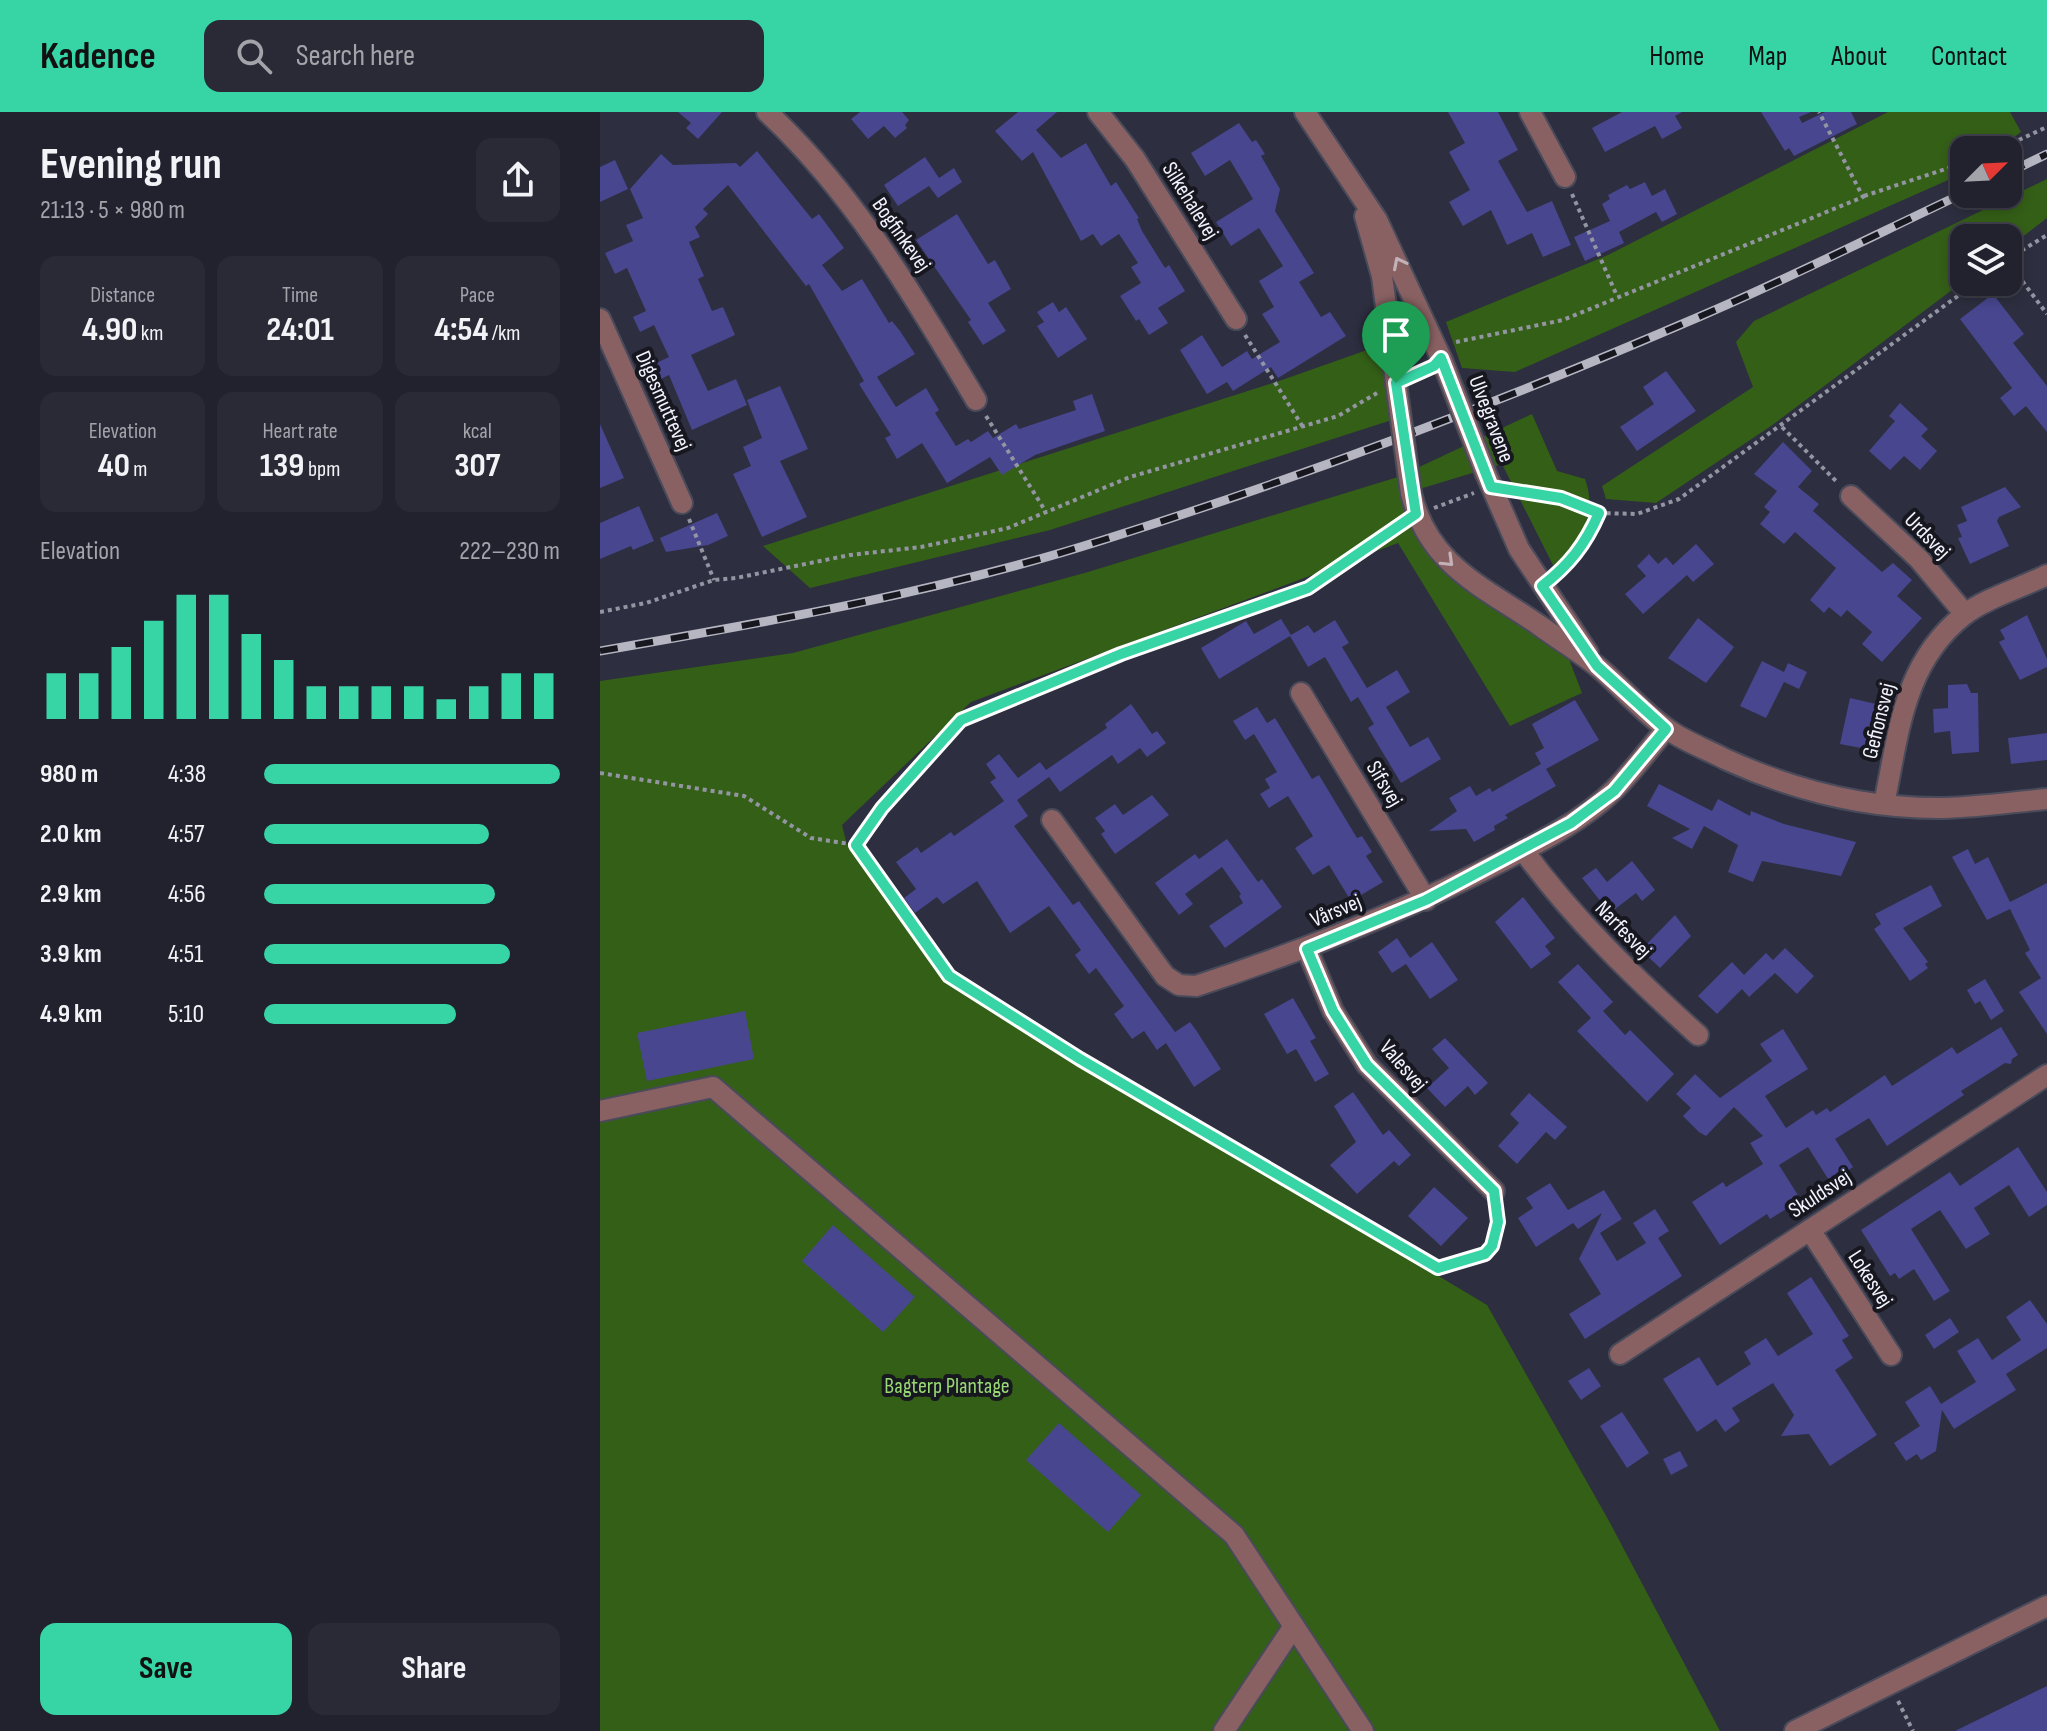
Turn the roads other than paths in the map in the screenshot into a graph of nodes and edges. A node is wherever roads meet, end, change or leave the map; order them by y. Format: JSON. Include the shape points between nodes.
{"nodes":[{"id":1,"x":767,"y":112,"type":"edge"},
{"id":2,"x":1098,"y":112,"type":"edge"},
{"id":3,"x":1305,"y":112,"type":"edge"},
{"id":4,"x":1530,"y":112,"type":"edge"},
{"id":5,"x":1565,"y":177,"type":"road end"},
{"id":6,"x":1352,"y":182,"type":"junction"},
{"id":7,"x":600,"y":319,"type":"edge"},
{"id":8,"x":1236,"y":319,"type":"road end"},
{"id":9,"x":976,"y":400,"type":"road end"},
{"id":10,"x":1851,"y":496,"type":"road end"},
{"id":11,"x":682,"y":503,"type":"road end"},
{"id":12,"x":2047,"y":575,"type":"edge"},
{"id":13,"x":1965,"y":614,"type":"junction"},
{"id":14,"x":1597,"y":666,"type":"junction"},
{"id":15,"x":1301,"y":693,"type":"dead end"},
{"id":16,"x":1666,"y":729,"type":"junction"},
{"id":17,"x":2047,"y":799,"type":"edge"},
{"id":18,"x":1884,"y":804,"type":"junction"},
{"id":19,"x":1052,"y":820,"type":"dead end"},
{"id":20,"x":1523,"y":850,"type":"junction"},
{"id":21,"x":1426,"y":900,"type":"junction"},
{"id":22,"x":1307,"y":949,"type":"junction"},
{"id":23,"x":1698,"y":1035,"type":"dead end"},
{"id":24,"x":2047,"y":1075,"type":"edge"},
{"id":25,"x":600,"y":1111,"type":"edge"},
{"id":26,"x":1494,"y":1191,"type":"road end"},
{"id":27,"x":1810,"y":1230,"type":"junction"},
{"id":28,"x":1620,"y":1354,"type":"dead end"},
{"id":29,"x":1891,"y":1355,"type":"dead end"},
{"id":30,"x":2047,"y":1606,"type":"edge"},
{"id":31,"x":1294,"y":1626,"type":"junction"},
{"id":32,"x":1224,"y":1731,"type":"edge"},
{"id":33,"x":1363,"y":1731,"type":"edge"},
{"id":34,"x":1795,"y":1731,"type":"edge"}],
"edges":[{"from":1,"to":9,"type":"street","name":"Bogfinkevej","via":[[843,194]]},
{"from":2,"to":8,"type":"street","name":"Silkehalevej","via":[[1135,159]]},
{"from":3,"to":6,"type":"street","name":"Ulvegravene"},
{"from":4,"to":5,"type":"street"},
{"from":14,"to":6,"type":"street","name":"Ulvegravene","one_way":true,"bridge":true,"via":[[1519,549],[1441,359],[1377,220]]},
{"from":6,"to":14,"type":"street","name":"Ulvegravene","one_way":true,"bridge":true,"via":[[1382,276],[1416,514],[1437,550],[1467,579]]},
{"from":7,"to":11,"type":"street","name":"Digesmuttevej"},
{"from":10,"to":13,"type":"street","name":"Urdsvej","via":[[1919,559]]},
{"from":12,"to":13,"type":"street","name":"Gefionsvej"},
{"from":13,"to":18,"type":"street","name":"Gefionsvej","via":[[1916,671]]},
{"from":14,"to":16,"type":"street","name":"Ulvegravene"},
{"from":15,"to":21,"type":"street","name":"Sifsvej"},
{"from":16,"to":18,"type":"street","name":"Ulvegravene","via":[[1798,787]]},
{"from":16,"to":20,"type":"street","name":"Vårsvej","via":[[1614,791]]},
{"from":17,"to":18,"type":"street","name":"Ulvegravene","via":[[1943,808]]},
{"from":19,"to":22,"type":"street","name":"Vårsvej","via":[[1165,976],[1179,985],[1196,986]]},
{"from":20,"to":21,"type":"street","name":"Vårsvej"},
{"from":20,"to":23,"type":"street","name":"Narfesvej","via":[[1561,901]]},
{"from":21,"to":22,"type":"street","name":"Vårsvej"},
{"from":22,"to":26,"type":"street","name":"Valesvej","via":[[1333,1011],[1367,1065]]},
{"from":24,"to":27,"type":"street","name":"Skuldsvej"},
{"from":25,"to":31,"type":"street","via":[[713,1087],[1234,1535]]},
{"from":27,"to":28,"type":"street","name":"Skuldsvej"},
{"from":27,"to":29,"type":"street","name":"Lokesvej"},
{"from":30,"to":34,"type":"street"},
{"from":31,"to":32,"type":"street"},
{"from":31,"to":33,"type":"street"}]}
